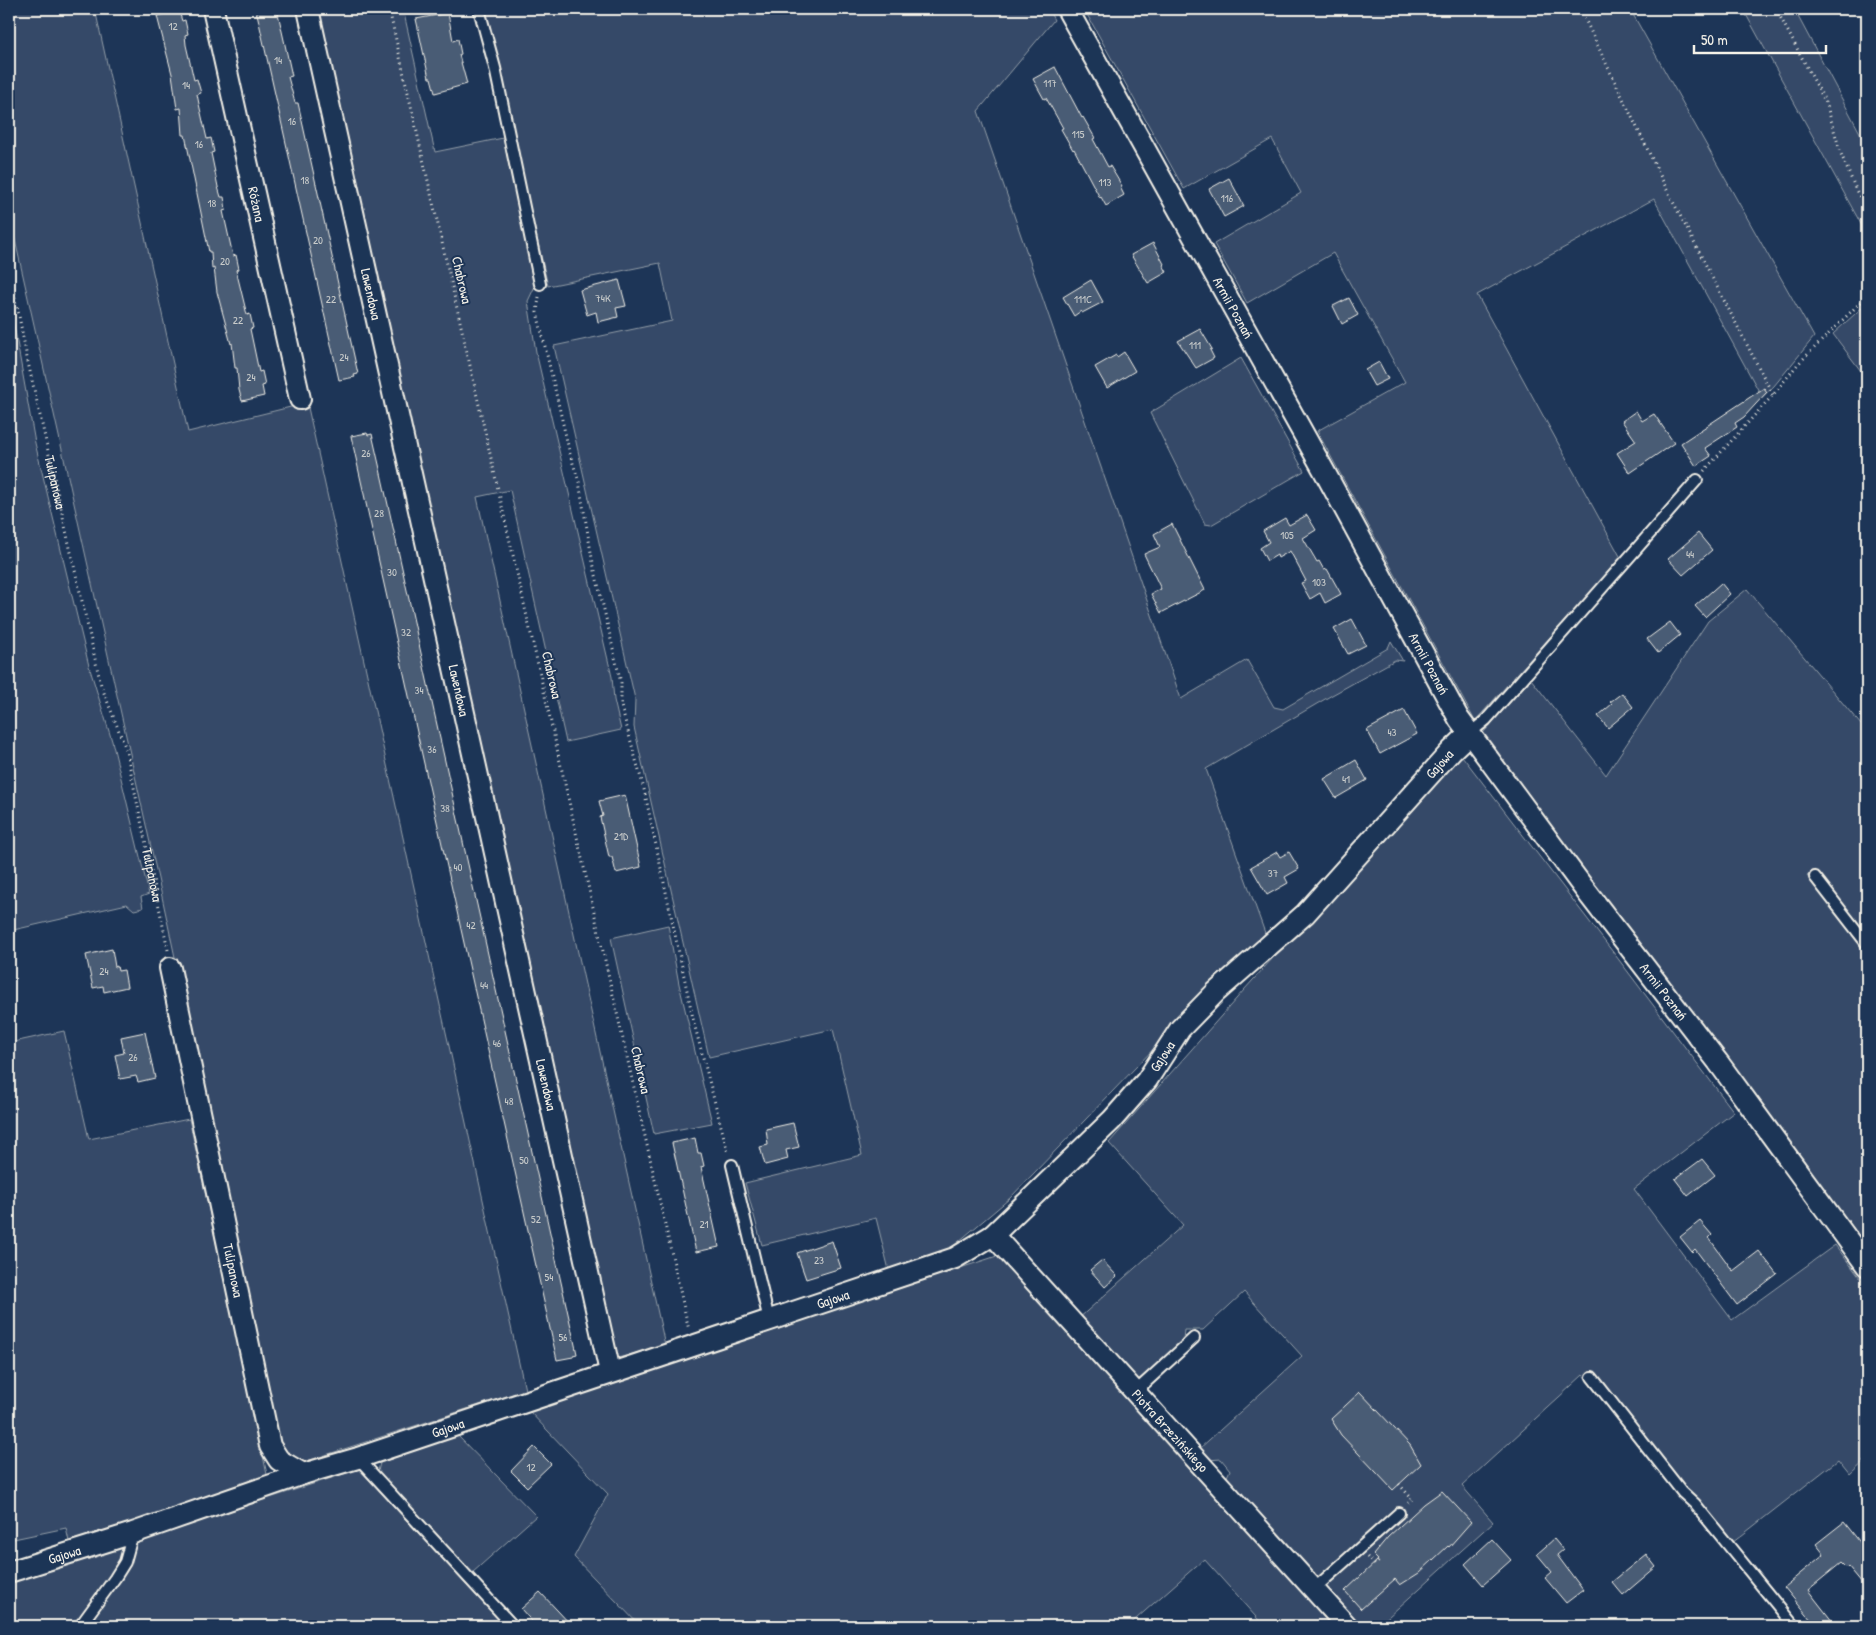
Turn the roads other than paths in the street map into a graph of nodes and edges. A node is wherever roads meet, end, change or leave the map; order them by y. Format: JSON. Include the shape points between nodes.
{"nodes":[{"id":1,"x":213,"y":9,"type":"edge"},
{"id":2,"x":308,"y":9,"type":"edge"},
{"id":3,"x":479,"y":9,"type":"edge"},
{"id":4,"x":1067,"y":9,"type":"edge"},
{"id":5,"x":540,"y":284,"type":"road end"},
{"id":6,"x":300,"y":399,"type":"dead end"},
{"id":7,"x":1697,"y":480,"type":"road end"},
{"id":8,"x":1469,"y":734,"type":"junction"},
{"id":9,"x":1815,"y":877,"type":"dead end"},
{"id":10,"x":1867,"y":944,"type":"edge"},
{"id":11,"x":170,"y":968,"type":"road end"},
{"id":12,"x":732,"y":1165,"type":"road end"},
{"id":13,"x":993,"y":1234,"type":"junction"},
{"id":14,"x":1867,"y":1266,"type":"edge"},
{"id":15,"x":769,"y":1320,"type":"junction"},
{"id":16,"x":1194,"y":1338,"type":"dead end"},
{"id":17,"x":610,"y":1372,"type":"junction"},
{"id":18,"x":1592,"y":1377,"type":"dead end"},
{"id":19,"x":1135,"y":1392,"type":"junction"},
{"id":20,"x":358,"y":1458,"type":"junction"},
{"id":21,"x":303,"y":1474,"type":"junction"},
{"id":22,"x":1399,"y":1513,"type":"road end"},
{"id":23,"x":133,"y":1533,"type":"junction"},
{"id":24,"x":9,"y":1572,"type":"edge"},
{"id":25,"x":1314,"y":1589,"type":"junction"},
{"id":26,"x":80,"y":1626,"type":"edge"},
{"id":27,"x":513,"y":1626,"type":"edge"},
{"id":28,"x":1347,"y":1626,"type":"edge"},
{"id":29,"x":1794,"y":1626,"type":"edge"}],
"edges":[{"from":1,"to":6,"type":"street","name":"Różana"},
{"from":2,"to":17,"type":"street","name":"Lawendowa"},
{"from":3,"to":5,"type":"lane","via":[[495,68]]},
{"from":4,"to":8,"type":"street","name":"Armii Poznań"},
{"from":7,"to":8,"type":"lane","via":[[1486,720]]},
{"from":8,"to":13,"type":"street","name":"Gajowa","via":[[1304,914],[1216,992],[1180,1029],[1147,1080],[1112,1120]]},
{"from":8,"to":14,"type":"street","name":"Armii Poznań","via":[[1718,1062]]},
{"from":9,"to":10,"type":"lane"},
{"from":11,"to":21,"type":"street","name":"Tulipanowa","via":[[270,1446],[280,1460]]},
{"from":12,"to":15,"type":"lane"},
{"from":13,"to":15,"type":"street","name":"Gajowa","via":[[955,1258]]},
{"from":13,"to":19,"type":"street","name":"Piotra Brzezińskiego"},
{"from":15,"to":17,"type":"street","name":"Gajowa"},
{"from":16,"to":19,"type":"lane"},
{"from":17,"to":20,"type":"street","name":"Gajowa"},
{"from":18,"to":29,"type":"lane","via":[[1682,1492]]},
{"from":19,"to":25,"type":"street","name":"Piotra Brzezińskiego"},
{"from":20,"to":21,"type":"street","name":"Gajowa"},
{"from":20,"to":27,"type":"lane"},
{"from":21,"to":23,"type":"street","name":"Gajowa"},
{"from":22,"to":25,"type":"lane"},
{"from":23,"to":24,"type":"street","name":"Gajowa"},
{"from":23,"to":26,"type":"lane","via":[[125,1562]]},
{"from":25,"to":28,"type":"street","name":"Piotra Brzezińskiego"}]}
